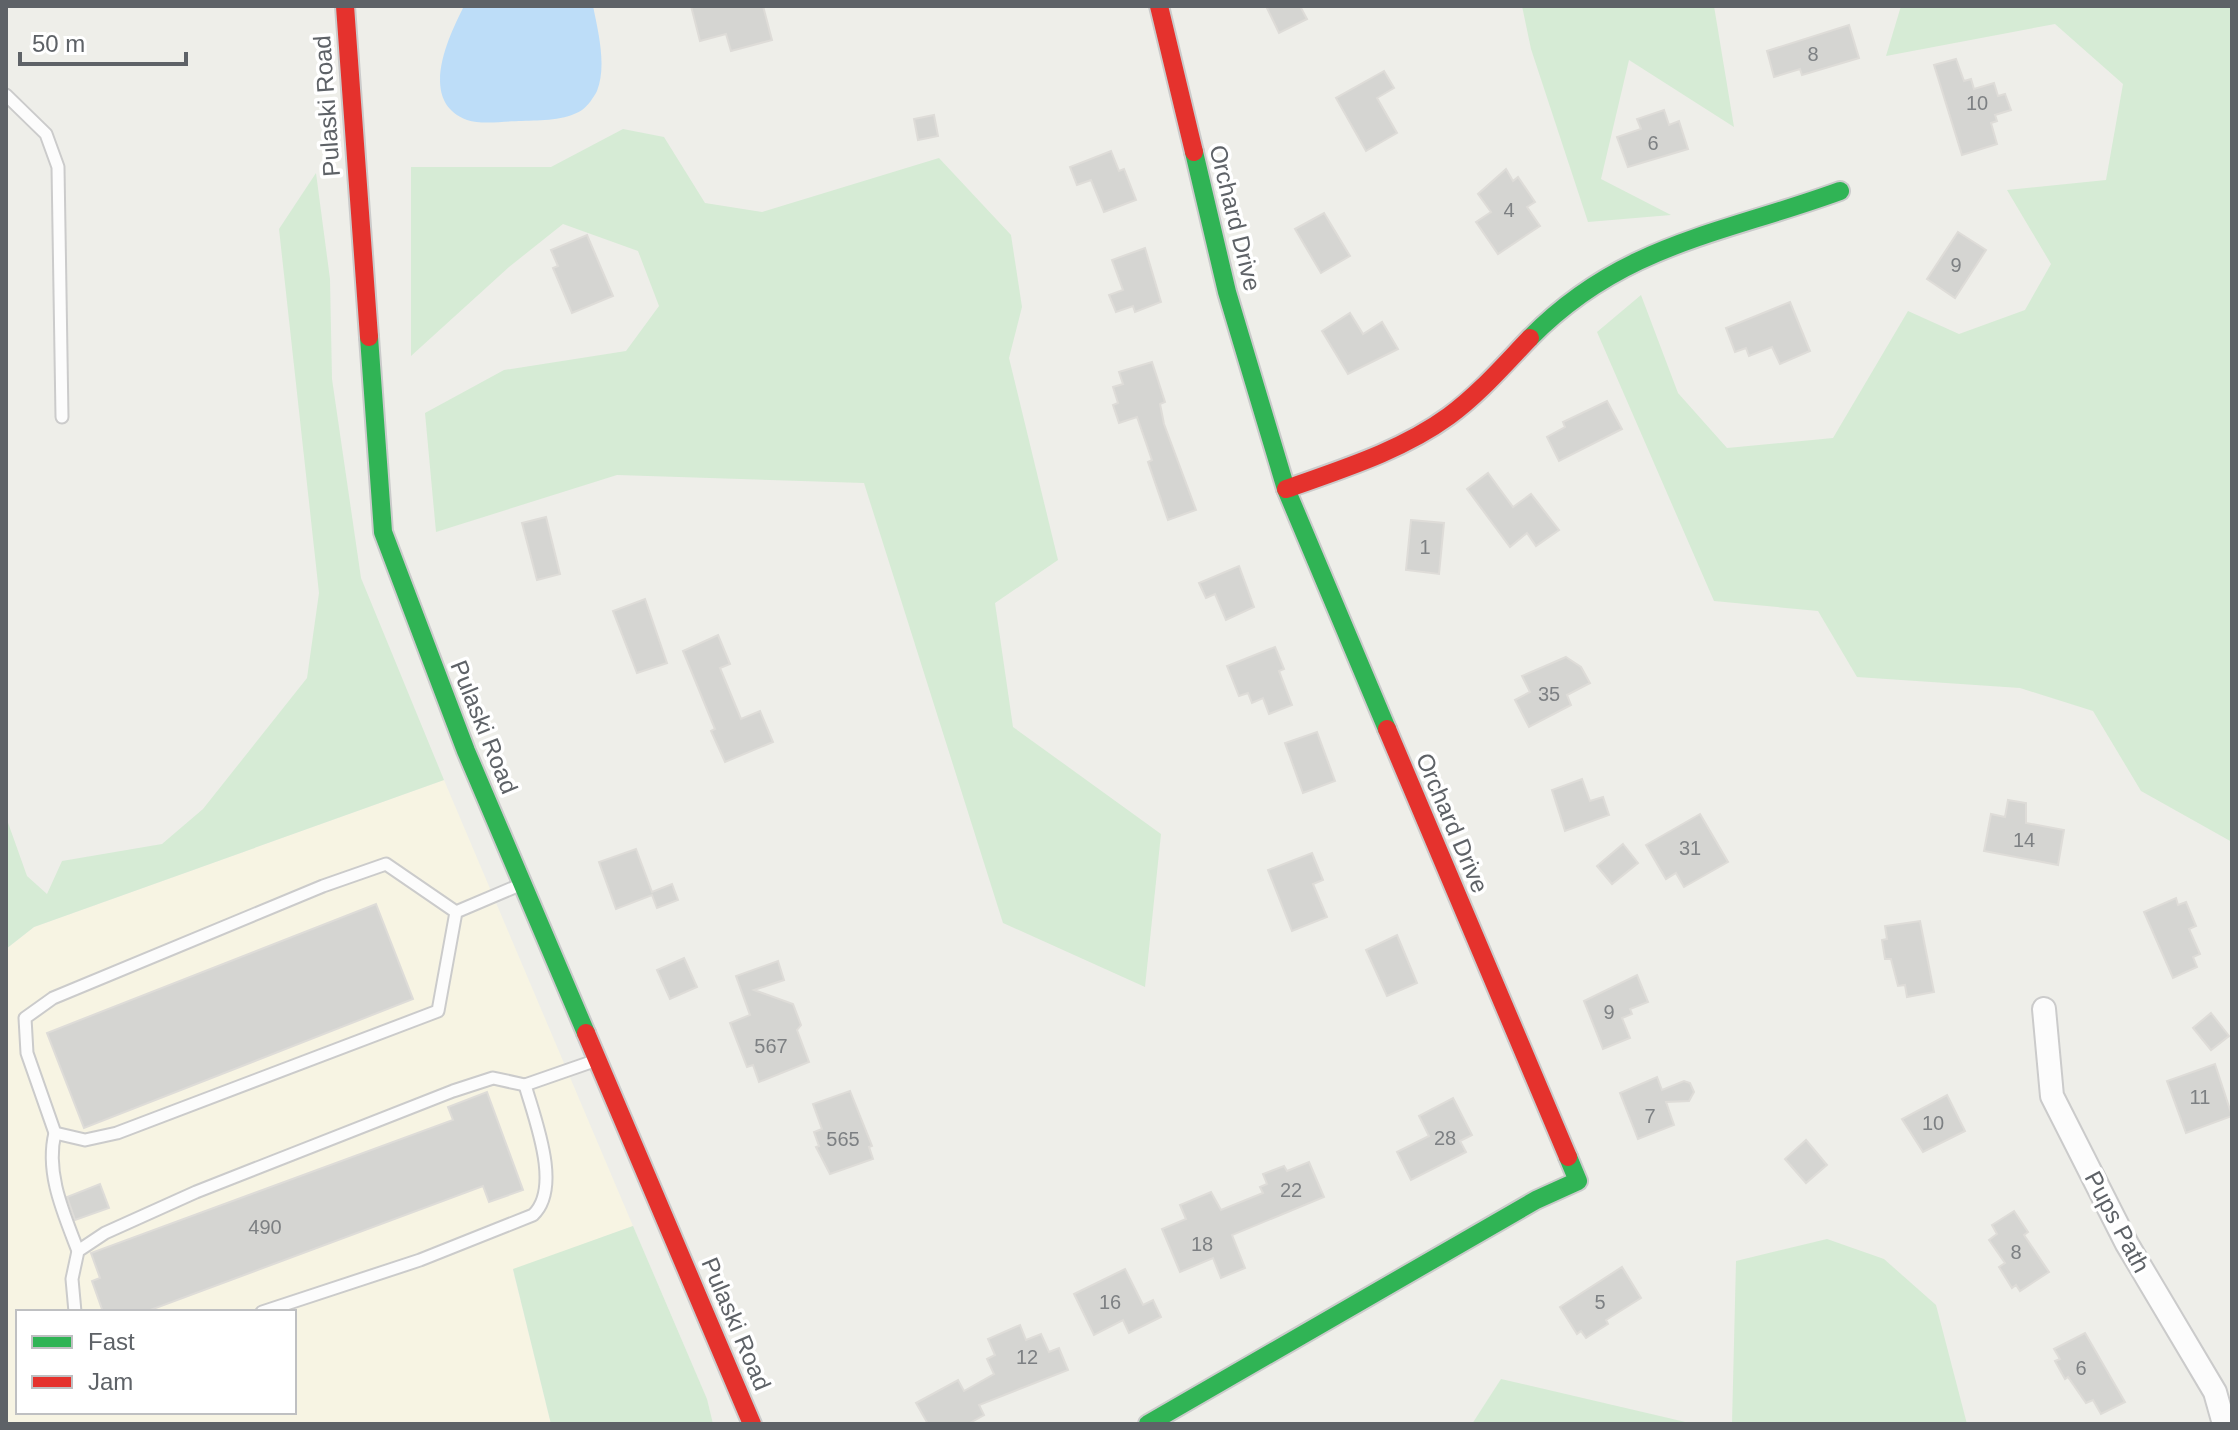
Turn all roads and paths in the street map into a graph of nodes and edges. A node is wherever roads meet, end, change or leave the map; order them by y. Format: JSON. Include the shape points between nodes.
{"nodes":[{"id":1,"x":345,"y":6,"type":"edge"},
{"id":2,"x":1159,"y":6,"type":"edge"},
{"id":3,"x":6,"y":95,"type":"edge"},
{"id":4,"x":1840,"y":191,"type":"dead end"},
{"id":5,"x":62,"y":417,"type":"dead end"},
{"id":6,"x":1286,"y":489,"type":"junction"},
{"id":7,"x":523,"y":884,"type":"junction"},
{"id":8,"x":456,"y":912,"type":"junction"},
{"id":9,"x":2044,"y":1009,"type":"dead end"},
{"id":10,"x":599,"y":1059,"type":"junction"},
{"id":11,"x":525,"y":1085,"type":"junction"},
{"id":12,"x":55,"y":1133,"type":"junction"},
{"id":13,"x":78,"y":1251,"type":"junction"},
{"id":14,"x":75,"y":1310,"type":"edge"},
{"id":15,"x":268,"y":1310,"type":"edge"},
{"id":16,"x":752,"y":1424,"type":"edge"},
{"id":17,"x":1148,"y":1424,"type":"edge"},
{"id":18,"x":2224,"y":1424,"type":"edge"}],
"edges":[{"from":1,"to":7,"type":"street","name":"Pulaski Road","via":[[383,532]]},
{"from":2,"to":6,"type":"street","name":"Orchard Drive","via":[[1227,292]]},
{"from":3,"to":5,"type":"lane","via":[[46,134],[58,167]]},
{"from":4,"to":6,"type":"street","via":[[1667,246],[1601,278],[1550,316],[1451,414],[1407,442]]},
{"from":6,"to":17,"type":"street","name":"Orchard Drive","via":[[1578,1181],[1536,1200]]},
{"from":7,"to":8,"type":"lane"},
{"from":7,"to":10,"type":"street","name":"Pulaski Road"},
{"from":8,"to":12,"type":"lane","via":[[438,1011],[117,1133],[85,1140]]},
{"from":8,"to":12,"type":"lane","via":[[386,864],[53,998],[25,1018],[27,1053]]},
{"from":9,"to":18,"type":"street","name":"Pups Path","via":[[2052,1096],[2127,1244],[2215,1392]]},
{"from":10,"to":11,"type":"lane"},
{"from":10,"to":16,"type":"street","name":"Pulaski Road"},
{"from":11,"to":13,"type":"lane","via":[[493,1078],[453,1091],[196,1192],[105,1233]]},
{"from":11,"to":15,"type":"lane","via":[[548,1181],[542,1206],[533,1215],[420,1260]]},
{"from":12,"to":13,"type":"lane","via":[[51,1149],[57,1196]]},
{"from":13,"to":14,"type":"lane","via":[[72,1279]]}]}
